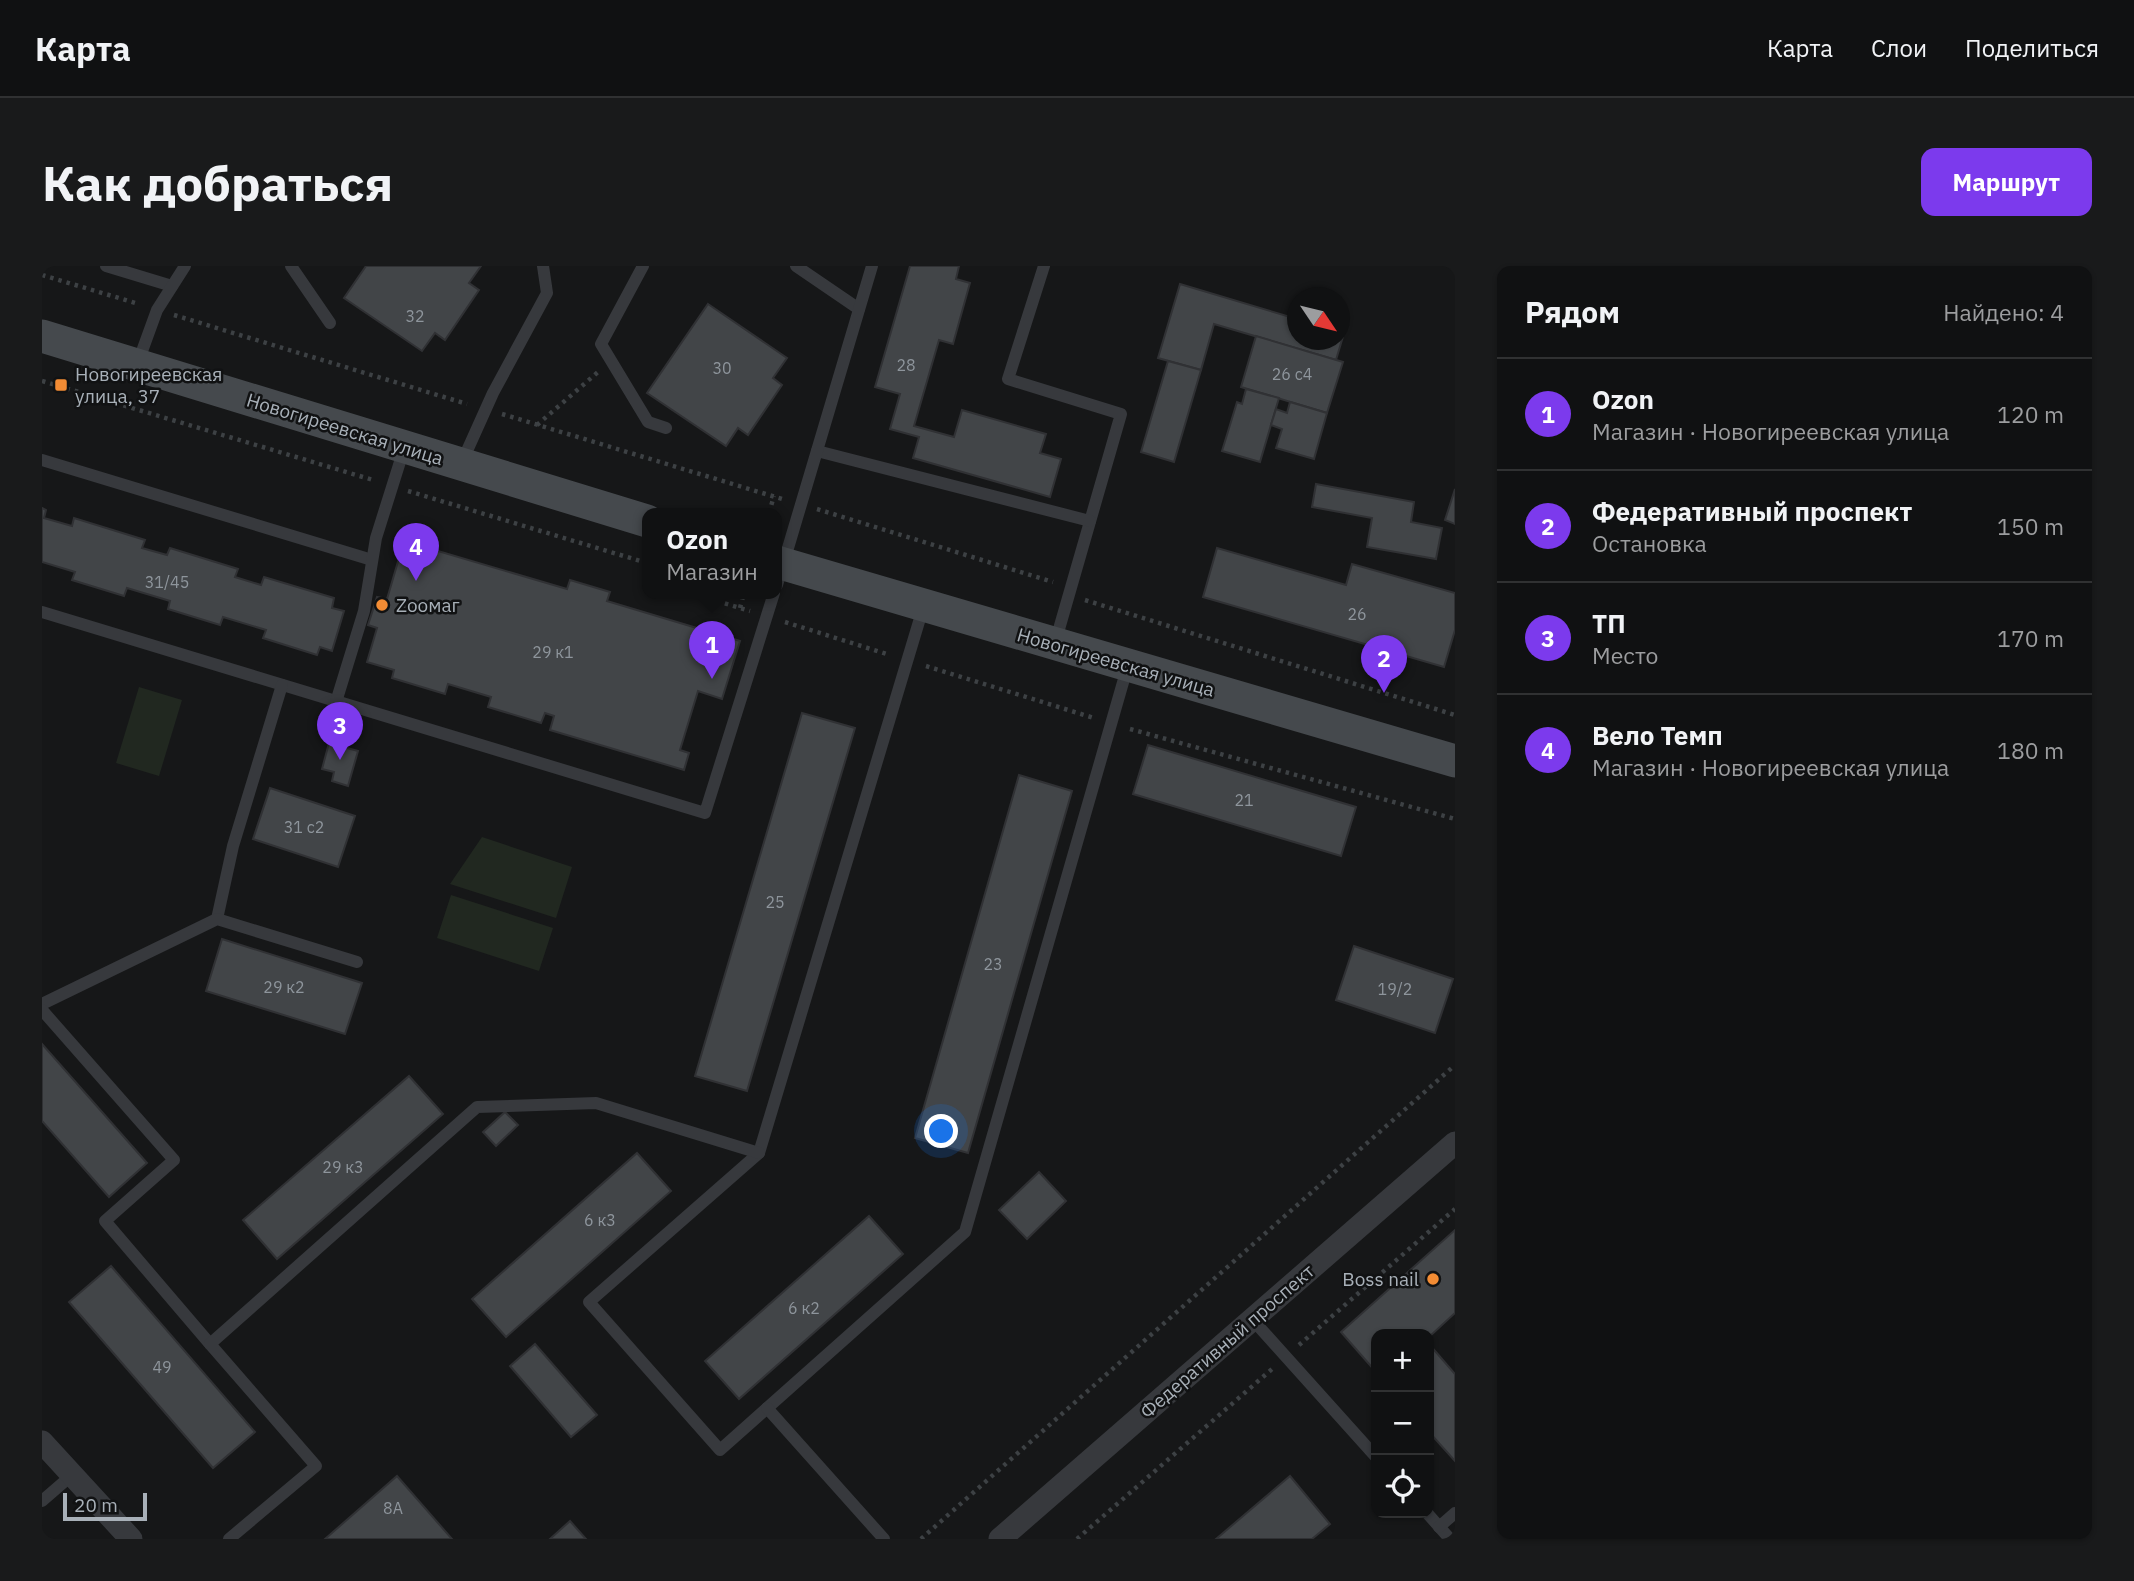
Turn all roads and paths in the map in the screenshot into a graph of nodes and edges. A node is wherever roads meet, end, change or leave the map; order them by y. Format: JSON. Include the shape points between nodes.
{"nodes":[{"id":1,"x":106,"y":266,"type":"edge"},
{"id":2,"x":185,"y":266,"type":"edge"},
{"id":3,"x":291,"y":266,"type":"edge"},
{"id":4,"x":542,"y":266,"type":"edge"},
{"id":5,"x":643,"y":266,"type":"edge"},
{"id":6,"x":796,"y":266,"type":"edge"},
{"id":7,"x":872,"y":266,"type":"edge"},
{"id":8,"x":1044,"y":266,"type":"edge"},
{"id":9,"x":42,"y":275,"type":"edge"},
{"id":10,"x":172,"y":286,"type":"junction"},
{"id":11,"x":859,"y":309,"type":"junction"},
{"id":12,"x":157,"y":310,"type":"junction"},
{"id":13,"x":330,"y":323,"type":"dead end"},
{"id":14,"x":42,"y":336,"type":"edge"},
{"id":15,"x":612,"y":360,"type":"junction"},
{"id":16,"x":137,"y":366,"type":"junction"},
{"id":17,"x":42,"y":381,"type":"edge"},
{"id":18,"x":486,"y":409,"type":"junction"},
{"id":19,"x":537,"y":425,"type":"junction"},
{"id":20,"x":666,"y":428,"type":"dead end"},
{"id":21,"x":404,"y":448,"type":"junction"},
{"id":22,"x":817,"y":451,"type":"junction"},
{"id":23,"x":42,"y":460,"type":"edge"},
{"id":24,"x":462,"y":464,"type":"junction"},
{"id":25,"x":392,"y":486,"type":"junction"},
{"id":26,"x":774,"y":496,"type":"junction"},
{"id":27,"x":801,"y":504,"type":"junction"},
{"id":28,"x":770,"y":508,"type":"edge"},
{"id":29,"x":642,"y":519,"type":"edge"},
{"id":30,"x":1090,"y":521,"type":"junction"},
{"id":31,"x":372,"y":560,"type":"junction"},
{"id":32,"x":642,"y":561,"type":"edge"},
{"id":33,"x":782,"y":563,"type":"edge"},
{"id":34,"x":782,"y":577,"type":"edge"},
{"id":35,"x":1070,"y":592,"type":"junction"},
{"id":36,"x":710,"y":599,"type":"edge"},
{"id":37,"x":742,"y":599,"type":"edge"},
{"id":38,"x":772,"y":599,"type":"edge"},
{"id":39,"x":924,"y":606,"type":"junction"},
{"id":40,"x":740,"y":608,"type":"junction"},
{"id":41,"x":42,"y":612,"type":"edge"},
{"id":42,"x":767,"y":617,"type":"junction"},
{"id":43,"x":1055,"y":643,"type":"junction"},
{"id":44,"x":908,"y":660,"type":"junction"},
{"id":45,"x":1128,"y":665,"type":"junction"},
{"id":46,"x":282,"y":685,"type":"junction"},
{"id":47,"x":336,"y":702,"type":"junction"},
{"id":48,"x":1455,"y":715,"type":"edge"},
{"id":49,"x":1111,"y":724,"type":"junction"},
{"id":50,"x":1455,"y":761,"type":"edge"},
{"id":51,"x":1455,"y":819,"type":"edge"},
{"id":52,"x":217,"y":919,"type":"junction"},
{"id":53,"x":357,"y":962,"type":"dead end"},
{"id":54,"x":42,"y":1004,"type":"edge"},
{"id":55,"x":42,"y":1010,"type":"edge"},
{"id":56,"x":1455,"y":1065,"type":"edge"},
{"id":57,"x":1455,"y":1143,"type":"edge"},
{"id":58,"x":759,"y":1153,"type":"junction"},
{"id":59,"x":1455,"y":1209,"type":"edge"},
{"id":60,"x":1252,"y":1319,"type":"junction"},
{"id":61,"x":210,"y":1344,"type":"junction"},
{"id":62,"x":1286,"y":1357,"type":"junction"},
{"id":63,"x":767,"y":1408,"type":"junction"},
{"id":64,"x":42,"y":1442,"type":"edge"},
{"id":65,"x":1374,"y":1455,"type":"edge"},
{"id":66,"x":72,"y":1475,"type":"junction"},
{"id":67,"x":42,"y":1501,"type":"edge"},
{"id":68,"x":1455,"y":1513,"type":"edge"},
{"id":69,"x":1431,"y":1518,"type":"edge"},
{"id":70,"x":1439,"y":1527,"type":"junction"},
{"id":71,"x":131,"y":1539,"type":"edge"},
{"id":72,"x":229,"y":1539,"type":"edge"},
{"id":73,"x":884,"y":1539,"type":"edge"},
{"id":74,"x":921,"y":1539,"type":"edge"},
{"id":75,"x":1000,"y":1539,"type":"edge"},
{"id":76,"x":1077,"y":1539,"type":"edge"},
{"id":77,"x":1450,"y":1539,"type":"edge"}],
"edges":[{"from":1,"to":10,"type":"lane"},
{"from":2,"to":10,"type":"lane"},
{"from":3,"to":13,"type":"lane"},
{"from":4,"to":18,"type":"lane","via":[[547,293]]},
{"from":5,"to":15,"type":"lane","via":[[601,344]]},
{"from":6,"to":11,"type":"lane"},
{"from":7,"to":11,"type":"lane"},
{"from":8,"to":30,"type":"lane","via":[[1008,379],[1121,414]]},
{"from":9,"to":12,"type":"path"},
{"from":10,"to":12,"type":"lane"},
{"from":11,"to":22,"type":"lane"},
{"from":12,"to":16,"type":"lane"},
{"from":12,"to":18,"type":"path"},
{"from":14,"to":16,"type":"main road","name":"Новогиреевская улица"},
{"from":15,"to":19,"type":"path"},
{"from":15,"to":20,"type":"lane","via":[[648,422]]},
{"from":16,"to":21,"type":"main road","name":"Новогиреевская улица"},
{"from":17,"to":25,"type":"path"},
{"from":18,"to":19,"type":"path"},
{"from":18,"to":24,"type":"lane"},
{"from":19,"to":26,"type":"path"},
{"from":21,"to":24,"type":"main road","name":"Новогиреевская улица"},
{"from":21,"to":25,"type":"lane"},
{"from":22,"to":27,"type":"lane"},
{"from":22,"to":30,"type":"lane"},
{"from":23,"to":31,"type":"lane"},
{"from":24,"to":29,"type":"main road","name":"Новогиреевская улица"},
{"from":25,"to":31,"type":"lane"},
{"from":25,"to":32,"type":"path"},
{"from":26,"to":27,"type":"path"},
{"from":26,"to":28,"type":"path"},
{"from":27,"to":33,"type":"lane"},
{"from":27,"to":35,"type":"path","via":[[1056,583]]},
{"from":30,"to":35,"type":"lane"},
{"from":31,"to":47,"type":"lane","via":[[364,611]]},
{"from":34,"to":39,"type":"main road","name":"Новогиреевская улица"},
{"from":35,"to":43,"type":"lane"},
{"from":35,"to":48,"type":"path","via":[[1093,605]]},
{"from":36,"to":40,"type":"path"},
{"from":37,"to":40,"type":"path"},
{"from":38,"to":42,"type":"lane"},
{"from":39,"to":43,"type":"main road","name":"Новогиреевская улица"},
{"from":39,"to":44,"type":"lane"},
{"from":40,"to":42,"type":"path"},
{"from":41,"to":46,"type":"lane"},
{"from":42,"to":44,"type":"path"},
{"from":42,"to":47,"type":"lane","via":[[705,813]]},
{"from":43,"to":45,"type":"main road","name":"Новогиреевская улица"},
{"from":44,"to":49,"type":"path"},
{"from":44,"to":58,"type":"lane"},
{"from":45,"to":49,"type":"lane"},
{"from":45,"to":50,"type":"main road","name":"Новогиреевская улица"},
{"from":46,"to":47,"type":"lane"},
{"from":46,"to":52,"type":"lane","via":[[233,846]]},
{"from":49,"to":51,"type":"path"},
{"from":49,"to":63,"type":"lane","via":[[965,1232]]},
{"from":52,"to":53,"type":"lane"},
{"from":52,"to":54,"type":"lane"},
{"from":55,"to":61,"type":"lane","via":[[174,1160],[105,1221]]},
{"from":56,"to":74,"type":"path"},
{"from":57,"to":60,"type":"street","name":"Федеративный проспект"},
{"from":58,"to":61,"type":"lane","via":[[596,1103],[477,1107]]},
{"from":58,"to":63,"type":"lane","via":[[589,1302],[720,1450]]},
{"from":59,"to":62,"type":"path"},
{"from":60,"to":62,"type":"lane"},
{"from":60,"to":75,"type":"street","name":"Федеративный проспект"},
{"from":61,"to":72,"type":"lane","via":[[316,1466]]},
{"from":62,"to":65,"type":"lane"},
{"from":62,"to":76,"type":"path"},
{"from":63,"to":73,"type":"lane"},
{"from":64,"to":66,"type":"street"},
{"from":66,"to":67,"type":"lane"},
{"from":66,"to":71,"type":"street"},
{"from":68,"to":70,"type":"lane"},
{"from":69,"to":70,"type":"lane"},
{"from":70,"to":77,"type":"lane"}]}
